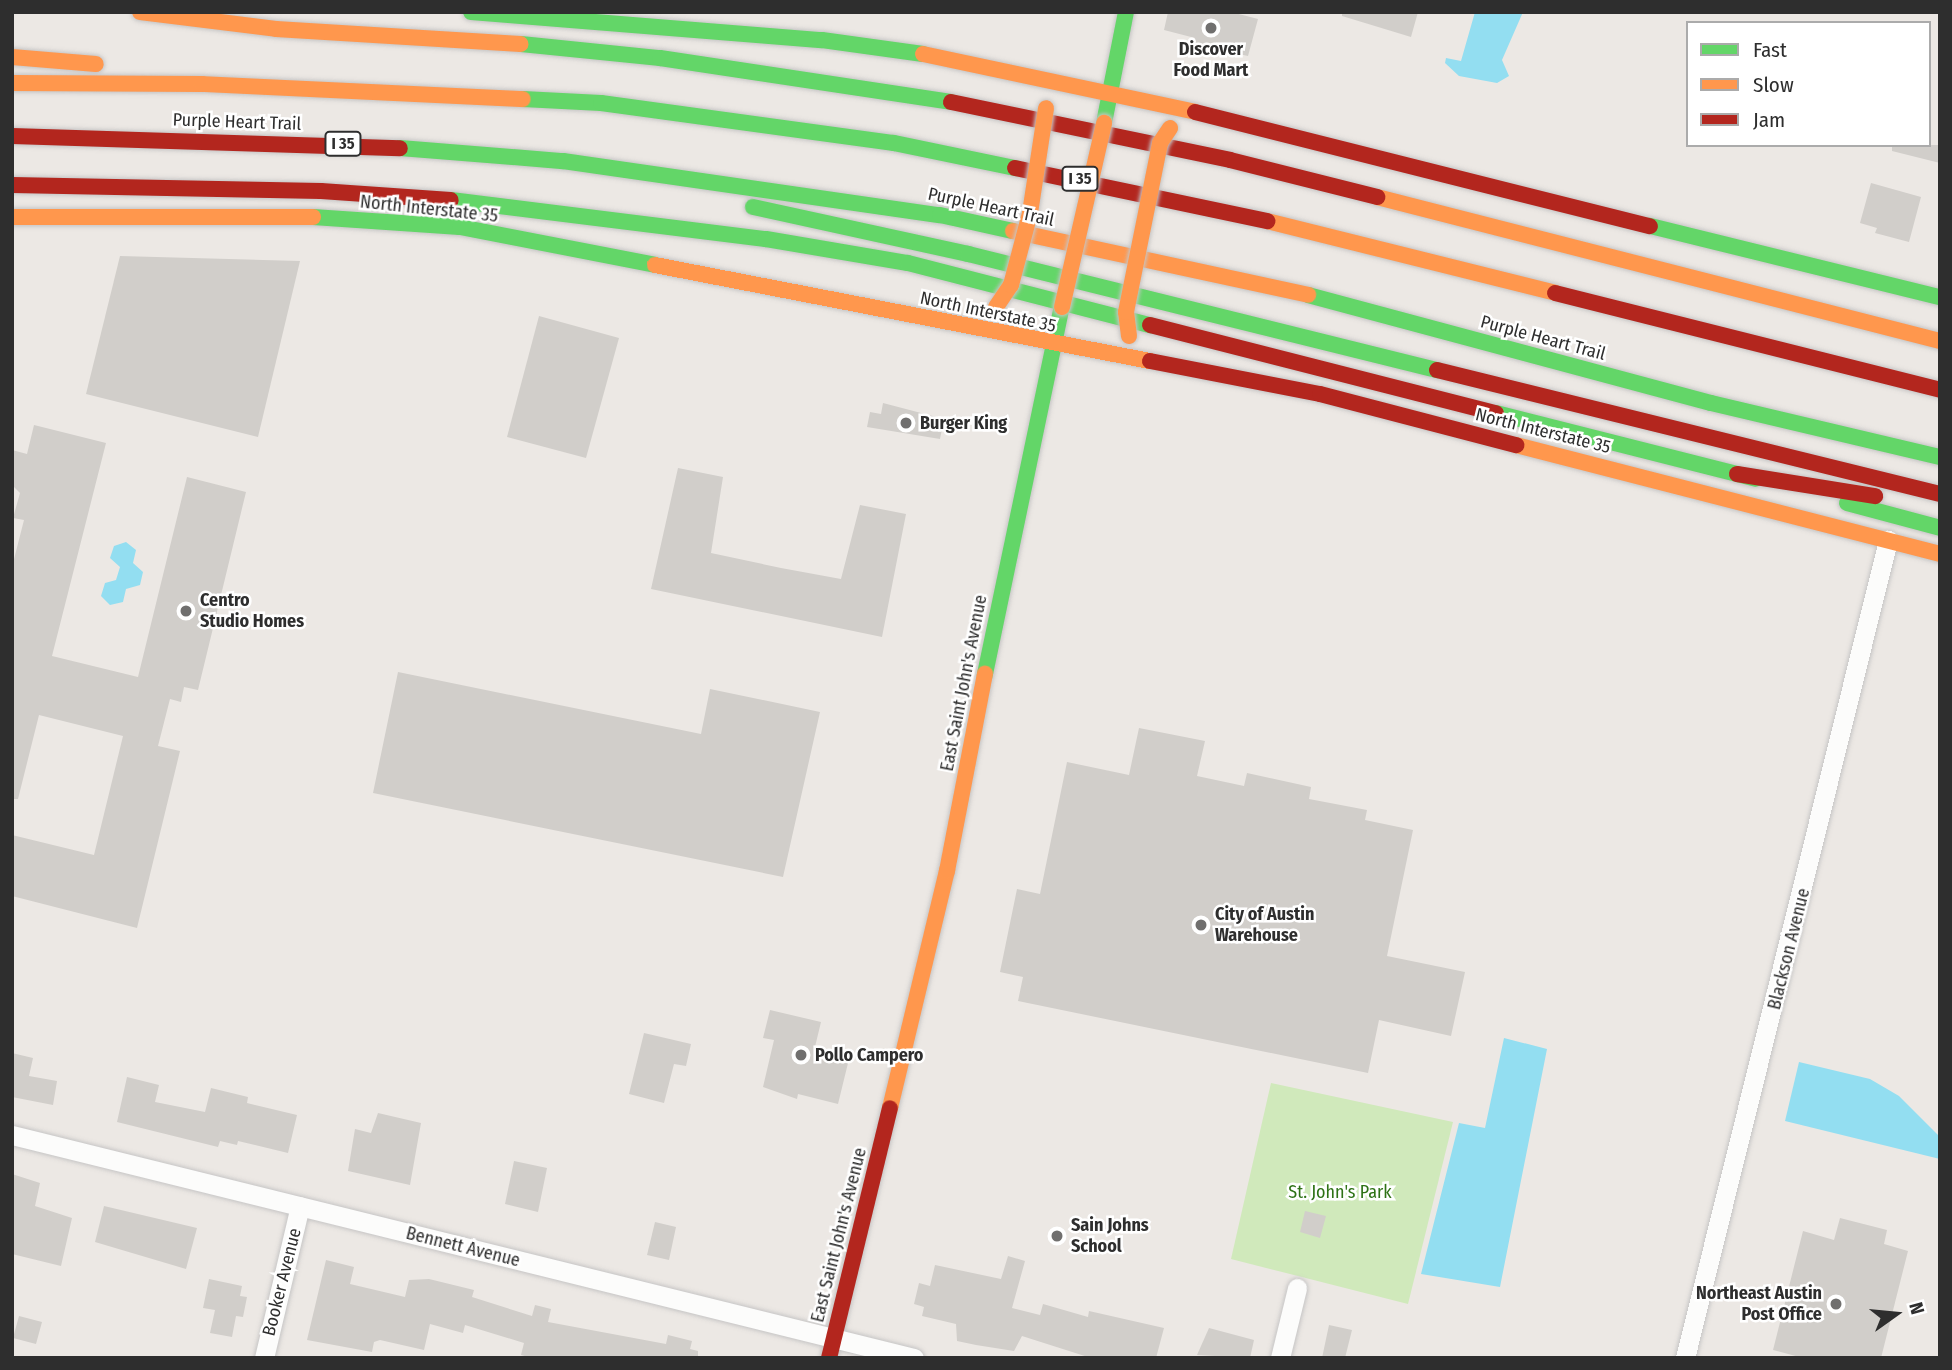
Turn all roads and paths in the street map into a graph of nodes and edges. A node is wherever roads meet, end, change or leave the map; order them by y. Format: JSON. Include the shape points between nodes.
{"nodes":[{"id":1,"x":140,"y":12,"type":"edge"},
{"id":2,"x":471,"y":12,"type":"edge"},
{"id":3,"x":1126,"y":12,"type":"edge"},
{"id":4,"x":12,"y":57,"type":"edge"},
{"id":5,"x":1027,"y":76,"type":"junction"},
{"id":6,"x":12,"y":83,"type":"edge"},
{"id":7,"x":202,"y":84,"type":"junction"},
{"id":8,"x":1111,"y":90,"type":"junction"},
{"id":9,"x":1203,"y":113,"type":"junction"},
{"id":10,"x":12,"y":136,"type":"edge"},
{"id":11,"x":672,"y":174,"type":"junction"},
{"id":12,"x":12,"y":185,"type":"edge"},
{"id":13,"x":12,"y":217,"type":"edge"},
{"id":14,"x":1940,"y":297,"type":"edge"},
{"id":15,"x":955,"y":324,"type":"junction"},
{"id":16,"x":1940,"y":341,"type":"edge"},
{"id":17,"x":1054,"y":346,"type":"junction"},
{"id":18,"x":1147,"y":361,"type":"junction"},
{"id":19,"x":1940,"y":390,"type":"edge"},
{"id":20,"x":1940,"y":457,"type":"edge"},
{"id":21,"x":1737,"y":474,"type":"junction"},
{"id":22,"x":1940,"y":494,"type":"edge"},
{"id":23,"x":1940,"y":507,"type":"edge"},
{"id":24,"x":1940,"y":528,"type":"edge"},
{"id":25,"x":1888,"y":540,"type":"junction"},
{"id":26,"x":1940,"y":554,"type":"edge"},
{"id":27,"x":12,"y":1135,"type":"edge"},
{"id":28,"x":300,"y":1206,"type":"junction"},
{"id":29,"x":1297,"y":1288,"type":"dead end"},
{"id":30,"x":834,"y":1338,"type":"junction"},
{"id":31,"x":264,"y":1358,"type":"edge"},
{"id":32,"x":829,"y":1358,"type":"edge"},
{"id":33,"x":914,"y":1358,"type":"edge"},
{"id":34,"x":1280,"y":1358,"type":"edge"},
{"id":35,"x":1685,"y":1358,"type":"edge"}],
"edges":[{"from":1,"to":16,"type":"main road","via":[[276,29],[512,43],[660,58],[982,107],[1230,160]]},
{"from":2,"to":5,"type":"main road","via":[[822,40],[969,61]]},
{"from":3,"to":8,"type":"main road","name":"East Saint John's Avenue"},
{"from":4,"to":7,"type":"main road","via":[[80,61]]},
{"from":5,"to":8,"type":"main road"},
{"from":5,"to":15,"type":"main road","bridge":true,"via":[[1045,108],[1030,212],[1011,285],[996,307]]},
{"from":6,"to":7,"type":"main road","name":"Purple Heart Trail","number":"I 35"},
{"from":7,"to":19,"type":"main road","name":"Purple Heart Trail","number":"I 35","via":[[601,103],[894,143],[1245,215]]},
{"from":8,"to":9,"type":"main road"},
{"from":8,"to":17,"type":"main road","name":"East Saint John's Avenue","bridge":true},
{"from":9,"to":14,"type":"main road"},
{"from":9,"to":18,"type":"main road","bridge":true,"via":[[1170,128],[1160,143],[1126,312],[1129,336]]},
{"from":10,"to":11,"type":"main road","name":"Purple Heart Trail","number":"I 35","via":[[345,144],[563,160]]},
{"from":11,"to":20,"type":"main road","name":"Purple Heart Trail","number":"I 35","via":[[940,215],[1290,290],[1711,403]]},
{"from":11,"to":22,"type":"main road","via":[[754,207],[968,254]]},
{"from":12,"to":21,"type":"main road","via":[[307,191],[478,202],[766,239],[908,263]]},
{"from":13,"to":15,"type":"main road","name":"North Interstate 35","via":[[296,216],[460,227]]},
{"from":15,"to":17,"type":"main road","name":"North Interstate 35"},
{"from":17,"to":18,"type":"main road","name":"North Interstate 35"},
{"from":17,"to":30,"type":"main road","name":"East Saint John's Avenue","via":[[1017,507],[947,871]]},
{"from":18,"to":25,"type":"main road","name":"North Interstate 35","via":[[1320,394]]},
{"from":21,"to":23,"type":"main road"},
{"from":21,"to":24,"type":"main road"},
{"from":25,"to":26,"type":"main road","name":"North Interstate 35"},
{"from":25,"to":35,"type":"street","name":"Blackson Avenue"},
{"from":27,"to":28,"type":"street","name":"Bennett Avenue"},
{"from":28,"to":30,"type":"street","name":"Bennett Avenue"},
{"from":28,"to":31,"type":"street","name":"Booker Avenue"},
{"from":29,"to":34,"type":"street"},
{"from":30,"to":32,"type":"main road","name":"East Saint John's Avenue"},
{"from":30,"to":33,"type":"street","name":"Bennett Avenue"}]}
